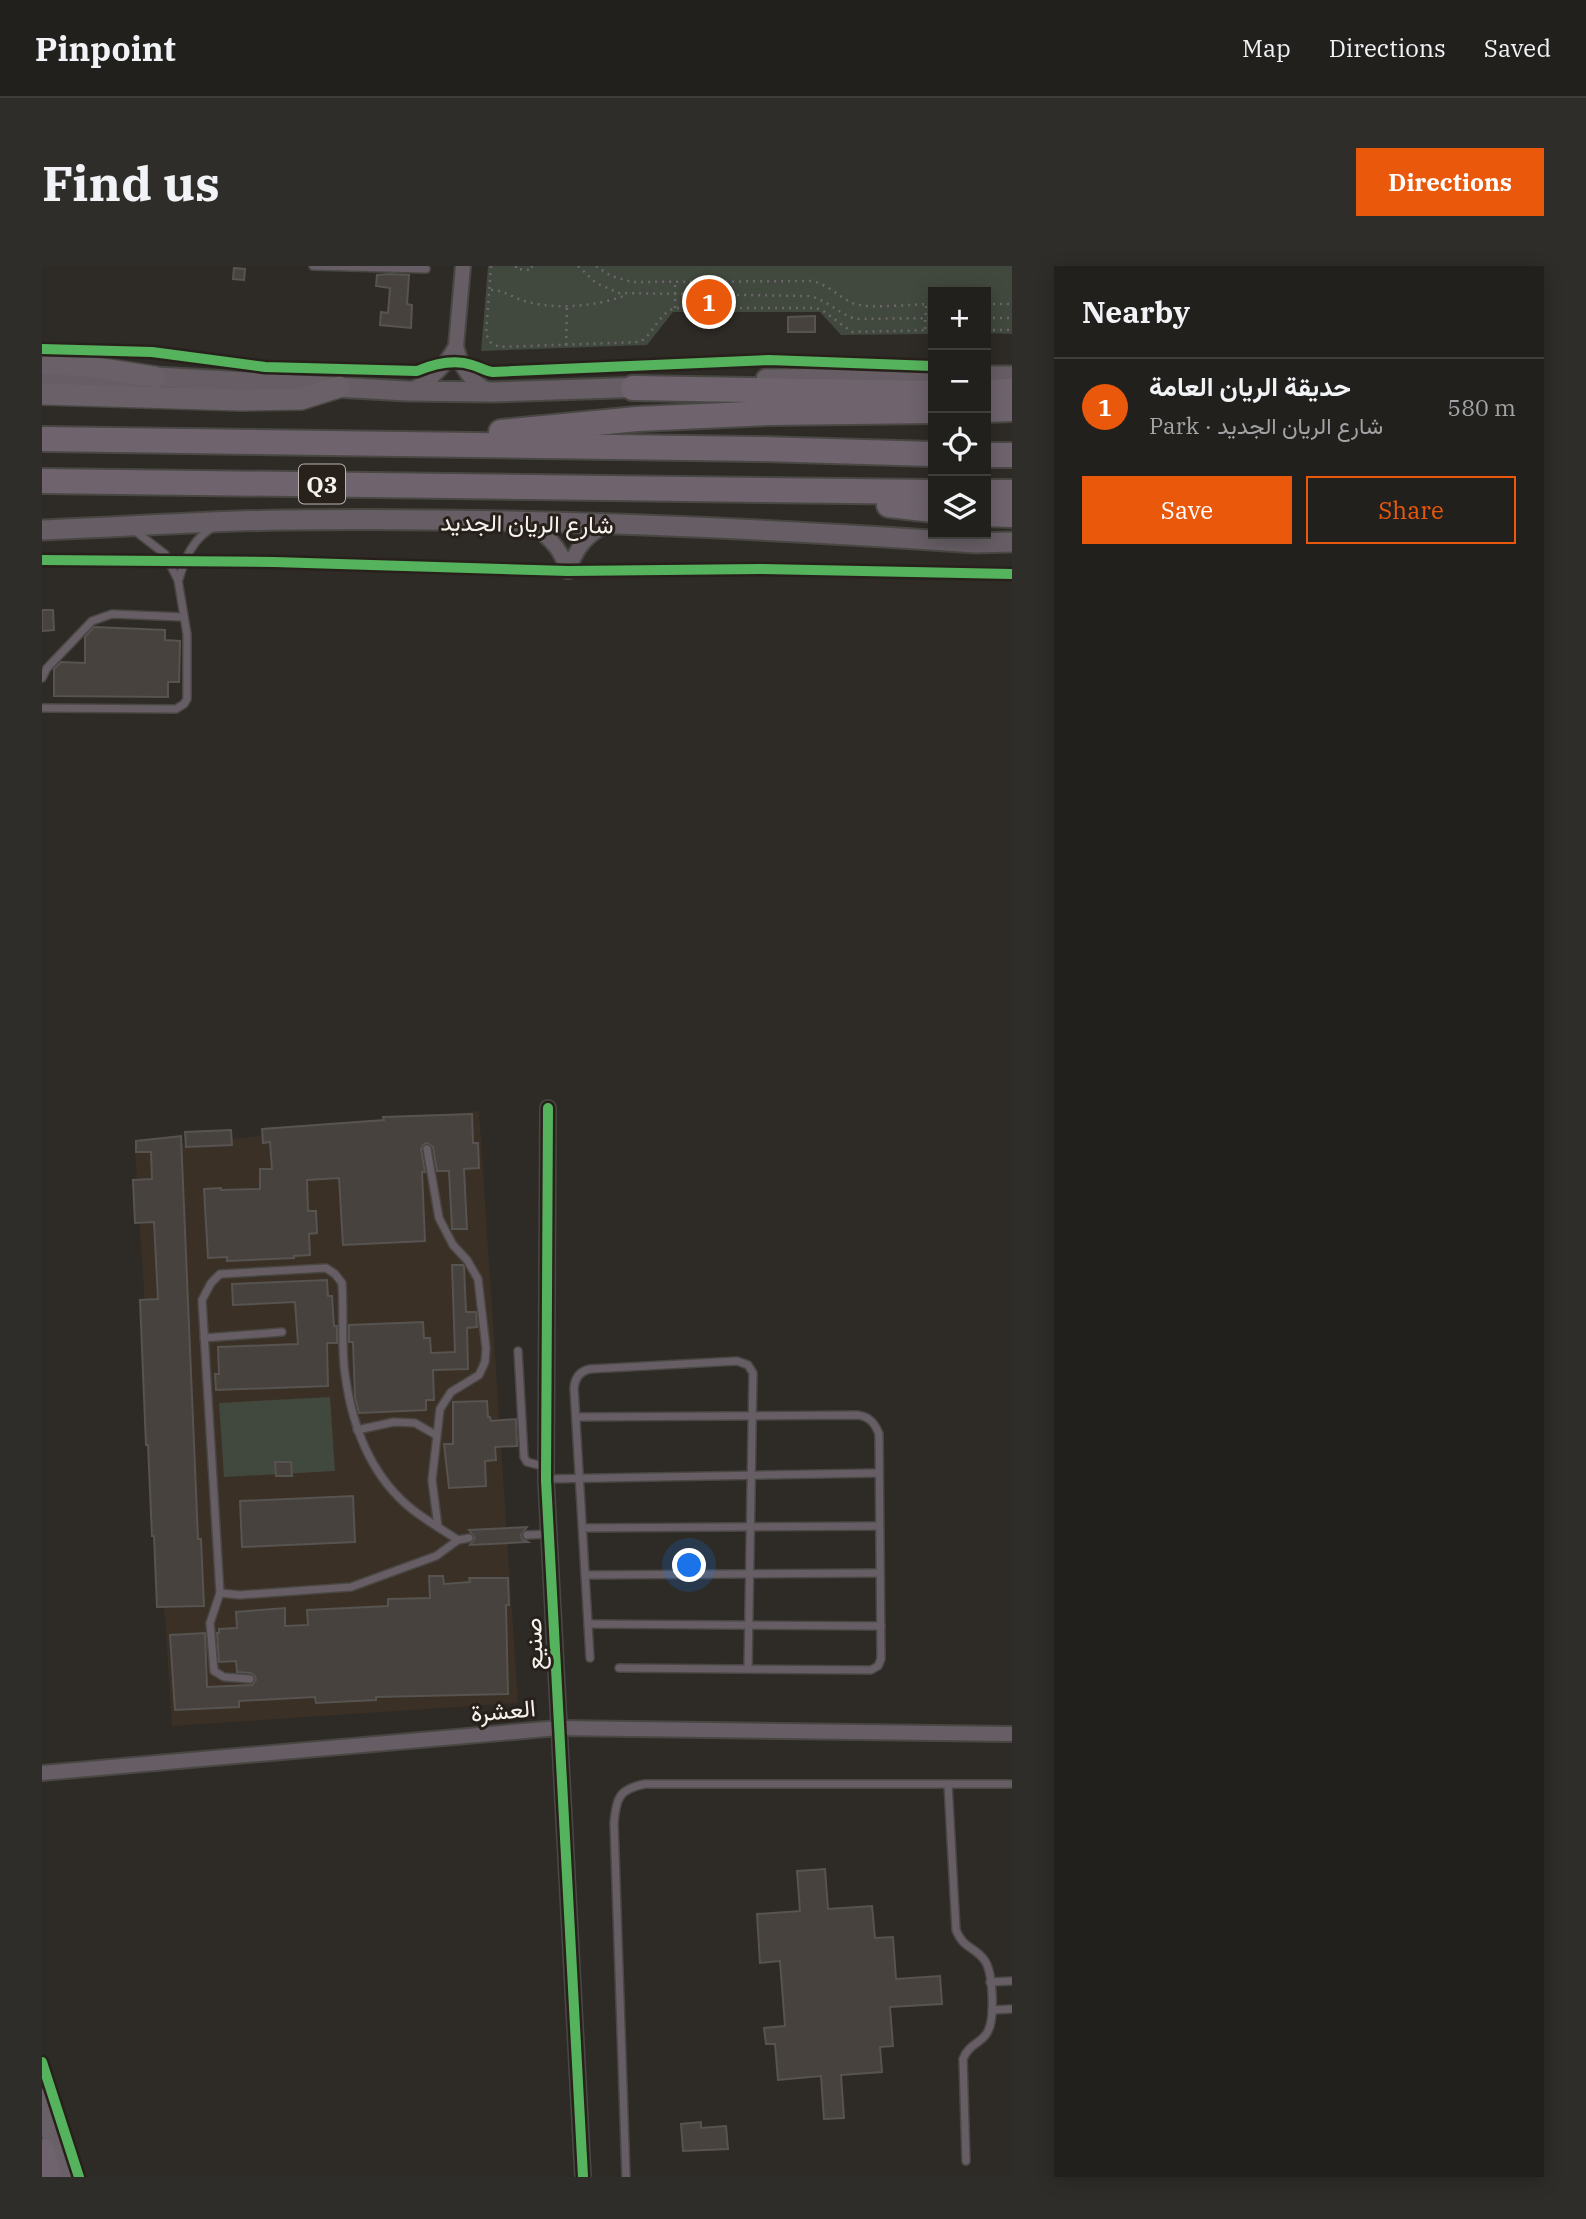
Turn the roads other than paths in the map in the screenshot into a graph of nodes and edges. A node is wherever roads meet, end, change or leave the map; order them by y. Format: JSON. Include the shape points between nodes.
{"nodes":[{"id":1,"x":313,"y":266,"type":"edge"},
{"id":2,"x":463,"y":266,"type":"edge"},
{"id":3,"x":426,"y":270,"type":"dead end"},
{"id":4,"x":456,"y":346,"type":"junction"},
{"id":5,"x":42,"y":363,"type":"edge"},
{"id":6,"x":991,"y":376,"type":"edge"},
{"id":7,"x":1012,"y":376,"type":"edge"},
{"id":8,"x":155,"y":377,"type":"junction"},
{"id":9,"x":928,"y":377,"type":"edge"},
{"id":10,"x":42,"y":378,"type":"edge"},
{"id":11,"x":339,"y":387,"type":"junction"},
{"id":12,"x":633,"y":388,"type":"junction"},
{"id":13,"x":407,"y":391,"type":"junction"},
{"id":14,"x":1012,"y":391,"type":"edge"},
{"id":15,"x":492,"y":392,"type":"junction"},
{"id":16,"x":991,"y":392,"type":"edge"},
{"id":17,"x":42,"y":394,"type":"edge"},
{"id":18,"x":67,"y":394,"type":"junction"},
{"id":19,"x":928,"y":394,"type":"edge"},
{"id":20,"x":42,"y":400,"type":"edge"},
{"id":21,"x":895,"y":403,"type":"junction"},
{"id":22,"x":1012,"y":409,"type":"edge"},
{"id":23,"x":928,"y":410,"type":"edge"},
{"id":24,"x":991,"y":410,"type":"edge"},
{"id":25,"x":42,"y":439,"type":"edge"},
{"id":26,"x":388,"y":444,"type":"junction"},
{"id":27,"x":928,"y":454,"type":"edge"},
{"id":28,"x":991,"y":454,"type":"edge"},
{"id":29,"x":1012,"y":455,"type":"edge"},
{"id":30,"x":42,"y":481,"type":"edge"},
{"id":31,"x":781,"y":490,"type":"junction"},
{"id":32,"x":928,"y":492,"type":"edge"},
{"id":33,"x":991,"y":492,"type":"edge"},
{"id":34,"x":1012,"y":492,"type":"edge"},
{"id":35,"x":928,"y":509,"type":"edge"},
{"id":36,"x":991,"y":513,"type":"edge"},
{"id":37,"x":1012,"y":515,"type":"edge"},
{"id":38,"x":42,"y":518,"type":"edge"},
{"id":39,"x":523,"y":522,"type":"junction"},
{"id":40,"x":222,"y":523,"type":"junction"},
{"id":41,"x":610,"y":524,"type":"junction"},
{"id":42,"x":129,"y":527,"type":"junction"},
{"id":43,"x":73,"y":529,"type":"junction"},
{"id":44,"x":42,"y":530,"type":"edge"},
{"id":45,"x":1012,"y":542,"type":"edge"},
{"id":46,"x":178,"y":580,"type":"junction"},
{"id":47,"x":183,"y":617,"type":"junction"},
{"id":48,"x":42,"y":678,"type":"edge"},
{"id":49,"x":42,"y":708,"type":"edge"},
{"id":50,"x":548,"y":1108,"type":"dead end"},
{"id":51,"x":427,"y":1149,"type":"dead end"},
{"id":52,"x":282,"y":1332,"type":"dead end"},
{"id":53,"x":204,"y":1338,"type":"junction"},
{"id":54,"x":518,"y":1351,"type":"dead end"},
{"id":55,"x":752,"y":1416,"type":"junction"},
{"id":56,"x":576,"y":1417,"type":"junction"},
{"id":57,"x":357,"y":1430,"type":"junction"},
{"id":58,"x":436,"y":1435,"type":"junction"},
{"id":59,"x":546,"y":1473,"type":"junction"},
{"id":60,"x":879,"y":1473,"type":"junction"},
{"id":61,"x":751,"y":1475,"type":"junction"},
{"id":62,"x":580,"y":1478,"type":"junction"},
{"id":63,"x":879,"y":1525,"type":"junction"},
{"id":64,"x":439,"y":1527,"type":"junction"},
{"id":65,"x":750,"y":1527,"type":"junction"},
{"id":66,"x":583,"y":1528,"type":"junction"},
{"id":67,"x":550,"y":1534,"type":"junction"},
{"id":68,"x":527,"y":1535,"type":"dead end"},
{"id":69,"x":469,"y":1538,"type":"dead end"},
{"id":70,"x":458,"y":1540,"type":"junction"},
{"id":71,"x":880,"y":1573,"type":"junction"},
{"id":72,"x":749,"y":1574,"type":"junction"},
{"id":73,"x":586,"y":1575,"type":"junction"},
{"id":74,"x":220,"y":1593,"type":"junction"},
{"id":75,"x":589,"y":1624,"type":"junction"},
{"id":76,"x":748,"y":1625,"type":"junction"},
{"id":77,"x":881,"y":1626,"type":"junction"},
{"id":78,"x":590,"y":1658,"type":"dead end"},
{"id":79,"x":619,"y":1668,"type":"dead end"},
{"id":80,"x":748,"y":1669,"type":"junction"},
{"id":81,"x":250,"y":1679,"type":"dead end"},
{"id":82,"x":558,"y":1728,"type":"junction"},
{"id":83,"x":1012,"y":1734,"type":"edge"},
{"id":84,"x":42,"y":1773,"type":"edge"},
{"id":85,"x":948,"y":1784,"type":"junction"},
{"id":86,"x":1012,"y":1784,"type":"edge"},
{"id":87,"x":1012,"y":1981,"type":"edge"},
{"id":88,"x":990,"y":1982,"type":"junction"},
{"id":89,"x":1012,"y":2009,"type":"edge"},
{"id":90,"x":992,"y":2010,"type":"junction"},
{"id":91,"x":42,"y":2100,"type":"edge"},
{"id":92,"x":42,"y":2151,"type":"edge"},
{"id":93,"x":965,"y":2161,"type":"dead end"},
{"id":94,"x":49,"y":2177,"type":"edge"},
{"id":95,"x":66,"y":2177,"type":"edge"},
{"id":96,"x":583,"y":2177,"type":"edge"},
{"id":97,"x":625,"y":2177,"type":"edge"}],
"edges":[{"from":1,"to":3,"type":"lane"},
{"from":2,"to":4,"type":"street"},
{"from":4,"to":13,"type":"street","via":[[436,374]]},
{"from":4,"to":15,"type":"street","via":[[468,376]]},
{"from":5,"to":8,"type":"main road"},
{"from":6,"to":7,"type":"street"},
{"from":8,"to":10,"type":"street"},
{"from":8,"to":11,"type":"street"},
{"from":9,"to":12,"type":"street","via":[[768,379]]},
{"from":11,"to":13,"type":"street"},
{"from":11,"to":18,"type":"main road","via":[[301,399]]},
{"from":12,"to":15,"type":"street"},
{"from":12,"to":21,"type":"highway"},
{"from":13,"to":15,"type":"street"},
{"from":14,"to":16,"type":"highway"},
{"from":17,"to":18,"type":"main road"},
{"from":18,"to":20,"type":"street"},
{"from":19,"to":21,"type":"highway"},
{"from":21,"to":23,"type":"highway"},
{"from":21,"to":26,"type":"highway","via":[[637,419]]},
{"from":22,"to":24,"type":"highway"},
{"from":25,"to":26,"type":"highway","number":"Q3"},
{"from":26,"to":27,"type":"highway","number":"Q3"},
{"from":28,"to":29,"type":"highway"},
{"from":30,"to":31,"type":"highway","name":"شارع الريان الجديد","number":"Q3"},
{"from":31,"to":32,"type":"highway","name":"شارع الريان الجديد","number":"Q3"},
{"from":31,"to":35,"type":"highway"},
{"from":33,"to":34,"type":"highway"},
{"from":36,"to":37,"type":"highway"},
{"from":38,"to":43,"type":"street"},
{"from":39,"to":40,"type":"street","name":"شارع الريان الجديد"},
{"from":39,"to":41,"type":"street","name":"شارع الريان الجديد"},
{"from":39,"to":41,"type":"street","via":[[552,541],[568,571],[582,542]]},
{"from":40,"to":42,"type":"street","name":"شارع الريان الجديد"},
{"from":40,"to":46,"type":"lane","via":[[195,543]]},
{"from":41,"to":45,"type":"street","name":"شارع الريان الجديد"},
{"from":42,"to":43,"type":"street","name":"شارع الريان الجديد"},
{"from":42,"to":46,"type":"lane","via":[[165,554]]},
{"from":43,"to":44,"type":"street","name":"شارع الريان الجديد"},
{"from":46,"to":47,"type":"lane"},
{"from":47,"to":48,"type":"lane","via":[[112,614],[92,621]]},
{"from":47,"to":49,"type":"lane","via":[[188,693],[184,704],[176,709]]},
{"from":50,"to":59,"type":"street","name":"صنيع"},
{"from":51,"to":58,"type":"lane","via":[[439,1218],[478,1279],[486,1348],[479,1375],[451,1392],[440,1409]]},
{"from":52,"to":53,"type":"lane"},
{"from":53,"to":57,"type":"lane","via":[[202,1300],[220,1274],[326,1268],[342,1283],[345,1374]]},
{"from":53,"to":74,"type":"lane"},
{"from":54,"to":59,"type":"lane","via":[[524,1457]]},
{"from":55,"to":56,"type":"lane"},
{"from":55,"to":56,"type":"lane","via":[[752,1373],[748,1365],[737,1361],[585,1370],[575,1383]]},
{"from":55,"to":60,"type":"lane","via":[[863,1416],[877,1427]]},
{"from":55,"to":61,"type":"lane"},
{"from":56,"to":62,"type":"lane"},
{"from":57,"to":58,"type":"lane","via":[[405,1422]]},
{"from":57,"to":64,"type":"lane","via":[[390,1489]]},
{"from":58,"to":64,"type":"lane","via":[[432,1480]]},
{"from":59,"to":62,"type":"lane"},
{"from":59,"to":67,"type":"street","name":"صنيع"},
{"from":60,"to":61,"type":"lane"},
{"from":60,"to":63,"type":"lane"},
{"from":61,"to":62,"type":"lane"},
{"from":61,"to":65,"type":"lane"},
{"from":62,"to":66,"type":"lane"},
{"from":63,"to":65,"type":"lane"},
{"from":63,"to":71,"type":"lane"},
{"from":64,"to":70,"type":"lane"},
{"from":65,"to":66,"type":"lane"},
{"from":65,"to":72,"type":"lane"},
{"from":66,"to":73,"type":"lane"},
{"from":67,"to":68,"type":"lane"},
{"from":67,"to":82,"type":"street","name":"صنيع"},
{"from":69,"to":70,"type":"lane"},
{"from":70,"to":74,"type":"lane","via":[[436,1556],[351,1587]]},
{"from":71,"to":72,"type":"lane"},
{"from":71,"to":77,"type":"lane"},
{"from":72,"to":73,"type":"lane"},
{"from":72,"to":76,"type":"lane"},
{"from":73,"to":75,"type":"lane"},
{"from":74,"to":81,"type":"lane","via":[[210,1623],[214,1671],[224,1677]]},
{"from":75,"to":76,"type":"lane"},
{"from":75,"to":78,"type":"lane"},
{"from":76,"to":77,"type":"lane"},
{"from":76,"to":80,"type":"lane"},
{"from":77,"to":80,"type":"lane","via":[[881,1658],[871,1670]]},
{"from":79,"to":80,"type":"lane"},
{"from":82,"to":83,"type":"street","name":"العشرة"},
{"from":82,"to":84,"type":"street","name":"العشرة"},
{"from":82,"to":96,"type":"street","name":"صنيع"},
{"from":85,"to":86,"type":"lane"},
{"from":85,"to":88,"type":"lane","via":[[956,1930],[961,1943],[987,1963]]},
{"from":85,"to":97,"type":"lane","via":[[645,1784],[620,1795],[614,1823]]},
{"from":87,"to":88,"type":"lane"},
{"from":88,"to":90,"type":"lane"},
{"from":89,"to":90,"type":"lane"},
{"from":90,"to":93,"type":"lane","via":[[986,2035],[971,2045],[963,2059]]},
{"from":91,"to":95,"type":"main road"},
{"from":92,"to":94,"type":"highway"}]}
